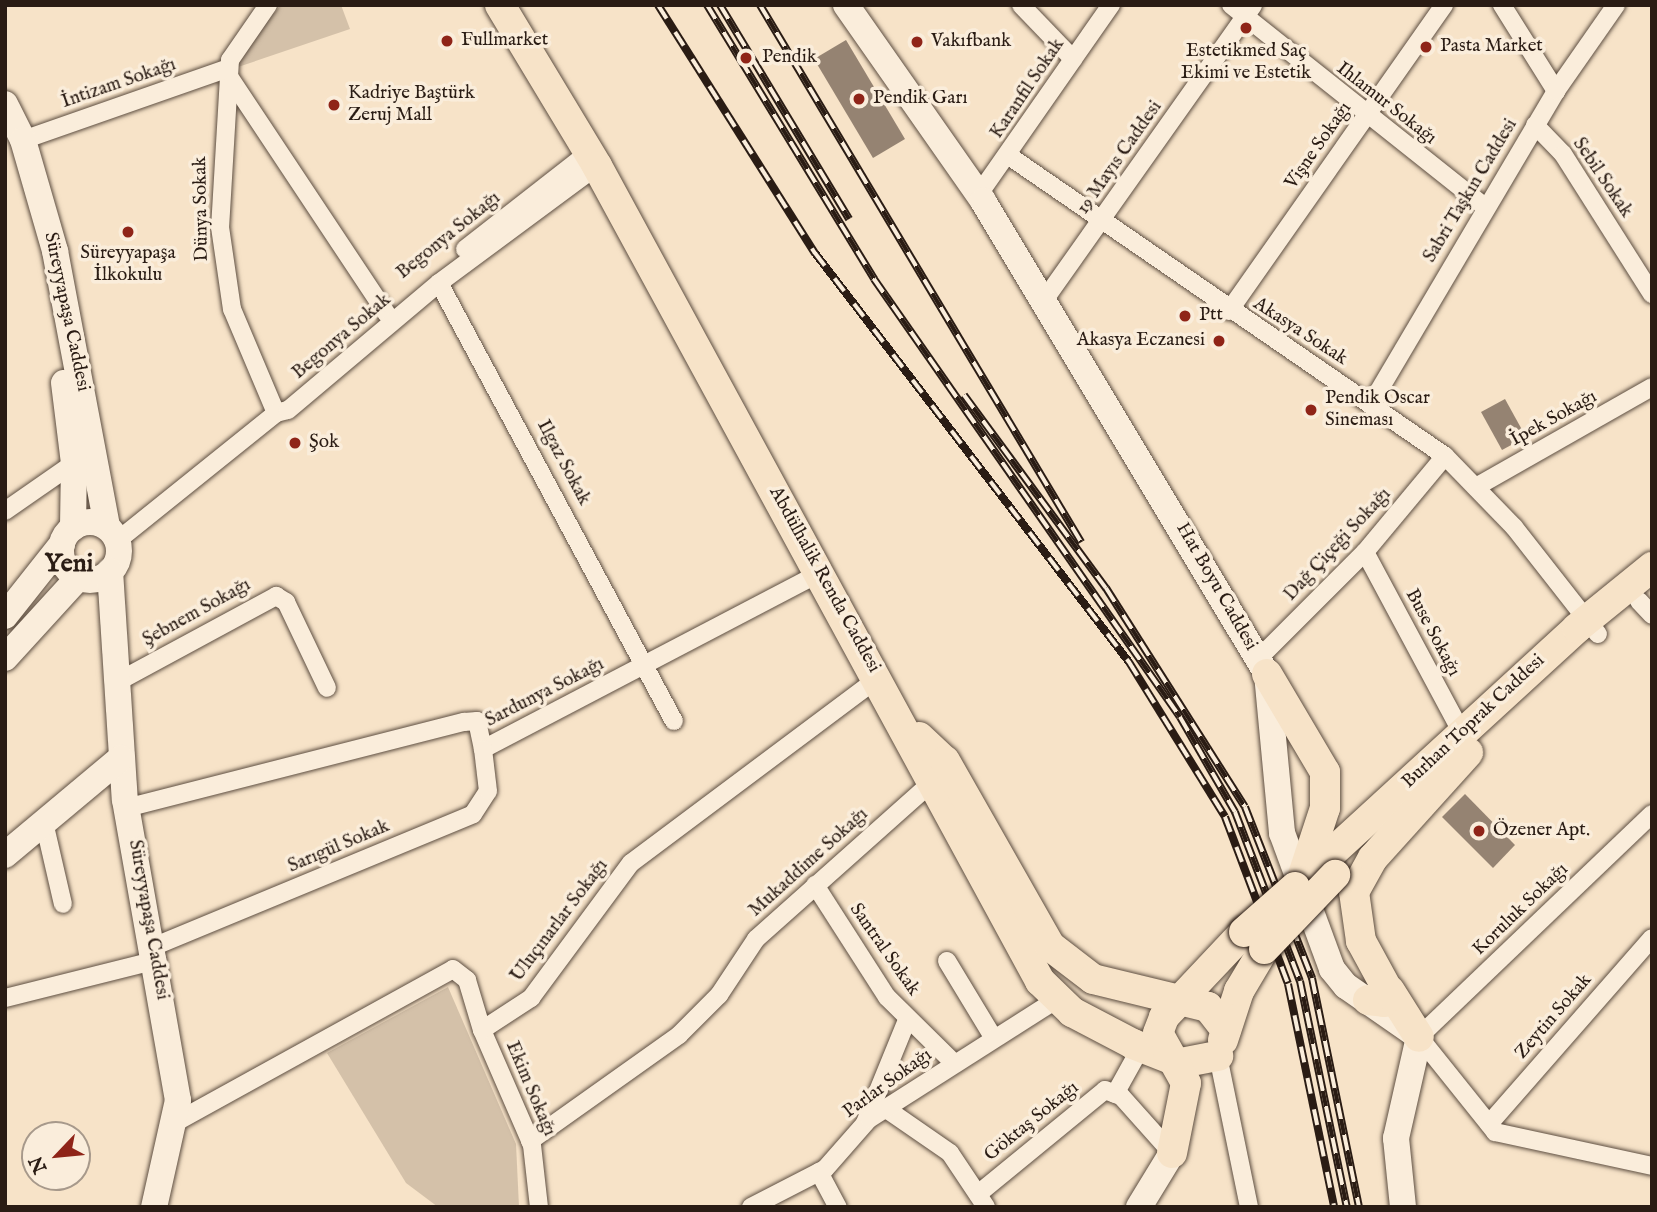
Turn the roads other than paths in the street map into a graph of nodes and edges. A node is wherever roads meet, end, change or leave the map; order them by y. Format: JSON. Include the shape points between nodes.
{"nodes":[{"id":1,"x":268,"y":5,"type":"edge"},
{"id":2,"x":500,"y":5,"type":"edge"},
{"id":3,"x":846,"y":5,"type":"edge"},
{"id":4,"x":1021,"y":5,"type":"edge"},
{"id":5,"x":1111,"y":5,"type":"edge"},
{"id":6,"x":1444,"y":5,"type":"edge"},
{"id":7,"x":1502,"y":5,"type":"edge"},
{"id":8,"x":1616,"y":5,"type":"edge"},
{"id":9,"x":1243,"y":9,"type":"edge"},
{"id":10,"x":1073,"y":60,"type":"junction"},
{"id":11,"x":228,"y":72,"type":"junction"},
{"id":12,"x":1556,"y":91,"type":"junction"},
{"id":13,"x":5,"y":104,"type":"edge"},
{"id":14,"x":1366,"y":117,"type":"junction"},
{"id":15,"x":1535,"y":124,"type":"junction"},
{"id":16,"x":14,"y":142,"type":"edge"},
{"id":17,"x":1009,"y":156,"type":"junction"},
{"id":18,"x":593,"y":159,"type":"junction"},
{"id":19,"x":979,"y":194,"type":"junction"},
{"id":20,"x":1485,"y":207,"type":"junction"},
{"id":21,"x":1102,"y":220,"type":"junction"},
{"id":22,"x":439,"y":283,"type":"junction"},
{"id":23,"x":1652,"y":294,"type":"edge"},
{"id":24,"x":1045,"y":299,"type":"junction"},
{"id":25,"x":1229,"y":311,"type":"junction"},
{"id":26,"x":387,"y":314,"type":"junction"},
{"id":27,"x":1652,"y":387,"type":"edge"},
{"id":28,"x":1371,"y":404,"type":"junction"},
{"id":29,"x":276,"y":413,"type":"junction"},
{"id":30,"x":1445,"y":456,"type":"junction"},
{"id":31,"x":74,"y":463,"type":"junction"},
{"id":32,"x":1476,"y":486,"type":"junction"},
{"id":33,"x":5,"y":511,"type":"edge"},
{"id":34,"x":112,"y":534,"type":"junction"},
{"id":35,"x":67,"y":536,"type":"junction"},
{"id":36,"x":1365,"y":552,"type":"junction"},
{"id":37,"x":1652,"y":568,"type":"edge"},
{"id":38,"x":110,"y":570,"type":"junction"},
{"id":39,"x":822,"y":572,"type":"junction"},
{"id":40,"x":81,"y":578,"type":"junction"},
{"id":41,"x":1648,"y":602,"type":"edge"},
{"id":42,"x":5,"y":616,"type":"edge"},
{"id":43,"x":1592,"y":626,"type":"junction"},
{"id":44,"x":109,"y":631,"type":"junction"},
{"id":45,"x":5,"y":658,"type":"edge"},
{"id":46,"x":648,"y":664,"type":"junction"},
{"id":47,"x":1262,"y":666,"type":"junction"},
{"id":48,"x":878,"y":678,"type":"junction"},
{"id":49,"x":119,"y":681,"type":"junction"},
{"id":50,"x":327,"y":688,"type":"dead end"},
{"id":51,"x":674,"y":721,"type":"dead end"},
{"id":52,"x":1465,"y":743,"type":"junction"},
{"id":53,"x":483,"y":748,"type":"junction"},
{"id":54,"x":121,"y":758,"type":"junction"},
{"id":55,"x":939,"y":772,"type":"junction"},
{"id":56,"x":127,"y":808,"type":"junction"},
{"id":57,"x":1652,"y":814,"type":"edge"},
{"id":58,"x":44,"y":822,"type":"junction"},
{"id":59,"x":5,"y":855,"type":"edge"},
{"id":60,"x":1328,"y":855,"type":"junction"},
{"id":61,"x":815,"y":885,"type":"junction"},
{"id":62,"x":63,"y":904,"type":"dead end"},
{"id":63,"x":1652,"y":938,"type":"edge"},
{"id":64,"x":1254,"y":940,"type":"junction"},
{"id":65,"x":156,"y":953,"type":"junction"},
{"id":66,"x":947,"y":961,"type":"dead end"},
{"id":67,"x":1116,"y":985,"type":"junction"},
{"id":68,"x":1379,"y":995,"type":"junction"},
{"id":69,"x":5,"y":998,"type":"edge"},
{"id":70,"x":1056,"y":1000,"type":"junction"},
{"id":71,"x":1181,"y":1002,"type":"junction"},
{"id":72,"x":907,"y":1020,"type":"junction"},
{"id":73,"x":1098,"y":1027,"type":"junction"},
{"id":74,"x":482,"y":1030,"type":"junction"},
{"id":75,"x":993,"y":1037,"type":"junction"},
{"id":76,"x":1419,"y":1037,"type":"junction"},
{"id":77,"x":1222,"y":1043,"type":"junction"},
{"id":78,"x":1141,"y":1047,"type":"junction"},
{"id":79,"x":1177,"y":1061,"type":"junction"},
{"id":80,"x":954,"y":1063,"type":"junction"},
{"id":81,"x":1115,"y":1094,"type":"junction"},
{"id":82,"x":886,"y":1108,"type":"junction"},
{"id":83,"x":176,"y":1122,"type":"junction"},
{"id":84,"x":865,"y":1123,"type":"junction"},
{"id":85,"x":1489,"y":1124,"type":"junction"},
{"id":86,"x":530,"y":1141,"type":"junction"},
{"id":87,"x":1172,"y":1153,"type":"junction"},
{"id":88,"x":1652,"y":1166,"type":"edge"},
{"id":89,"x":819,"y":1172,"type":"junction"},
{"id":90,"x":982,"y":1200,"type":"edge"},
{"id":91,"x":154,"y":1207,"type":"edge"},
{"id":92,"x":539,"y":1207,"type":"edge"},
{"id":93,"x":751,"y":1207,"type":"edge"},
{"id":94,"x":838,"y":1207,"type":"edge"},
{"id":95,"x":1139,"y":1207,"type":"edge"},
{"id":96,"x":1249,"y":1207,"type":"edge"},
{"id":97,"x":1402,"y":1207,"type":"edge"}],
"edges":[{"from":1,"to":11,"type":"street","name":"Dünya Sokak"},
{"from":2,"to":18,"type":"main road","name":"Abdülhalik Renda Caddesi"},
{"from":3,"to":19,"type":"street","name":"Hat Boyu Caddesi"},
{"from":4,"to":10,"type":"street"},
{"from":5,"to":10,"type":"street","name":"Karanfil Sokak"},
{"from":6,"to":14,"type":"street","name":"Vişne Sokağı"},
{"from":7,"to":12,"type":"street"},
{"from":8,"to":12,"type":"street","name":"Sabri Taşkın Caddesi"},
{"from":9,"to":14,"type":"street","name":"Ihlamur Sokağı"},
{"from":9,"to":21,"type":"street","name":"19 Mayıs Caddesi"},
{"from":10,"to":17,"type":"street","name":"Karanfil Sokak"},
{"from":11,"to":16,"type":"street","name":"İntizam Sokağı"},
{"from":11,"to":26,"type":"street"},
{"from":11,"to":29,"type":"street","name":"Dünya Sokak","via":[[222,262],[249,360]]},
{"from":12,"to":15,"type":"street","name":"Sabri Taşkın Caddesi"},
{"from":13,"to":16,"type":"street","name":"Süreyyapaşa Caddesi"},
{"from":14,"to":20,"type":"street","name":"Ihlamur Sokağı"},
{"from":14,"to":25,"type":"street","name":"Vişne Sokağı"},
{"from":15,"to":20,"type":"street","name":"Sabri Taşkın Caddesi"},
{"from":15,"to":23,"type":"street","name":"Sebil Sokak","via":[[1563,154]]},
{"from":16,"to":31,"type":"street","name":"Süreyyapaşa Caddesi","via":[[44,274]]},
{"from":16,"to":34,"type":"street","name":"Süreyyapaşa Caddesi","via":[[57,263]]},
{"from":17,"to":19,"type":"street","name":"Karanfil Sokak"},
{"from":17,"to":21,"type":"street","name":"Akasya Sokak"},
{"from":18,"to":22,"type":"street","name":"Begonya Sokak"},
{"from":18,"to":26,"type":"street","name":"Begonya Sokağı"},
{"from":18,"to":39,"type":"main road","name":"Abdülhalik Renda Caddesi"},
{"from":19,"to":24,"type":"street","name":"Hat Boyu Caddesi"},
{"from":20,"to":28,"type":"street","name":"Sabri Taşkın Caddesi"},
{"from":21,"to":24,"type":"street","name":"19 Mayıs Caddesi"},
{"from":21,"to":25,"type":"street","name":"Akasya Sokak"},
{"from":22,"to":29,"type":"street","name":"Begonya Sokak","via":[[288,410]]},
{"from":22,"to":46,"type":"street","name":"Ilgaz Sokak"},
{"from":24,"to":47,"type":"street","name":"Hat Boyu Caddesi"},
{"from":25,"to":28,"type":"street","name":"Akasya Sokak"},
{"from":26,"to":29,"type":"street","name":"Begonya Sokağı"},
{"from":27,"to":32,"type":"street","name":"İpek Sokağı"},
{"from":28,"to":30,"type":"street","name":"Akasya Sokak"},
{"from":29,"to":34,"type":"street","name":"Begonya Sokak"},
{"from":30,"to":32,"type":"street","name":"Akasya Sokak"},
{"from":30,"to":36,"type":"street","name":"Dağ Çiçeği Sokağı"},
{"from":31,"to":33,"type":"street"},
{"from":31,"to":35,"type":"street","name":"Süreyyapaşa Caddesi"},
{"from":32,"to":43,"type":"street","name":"Akasya Sokak"},
{"from":34,"to":35,"type":"street"},
{"from":34,"to":38,"type":"street","via":[[118,561]]},
{"from":35,"to":40,"type":"street","via":[[63,562]]},
{"from":35,"to":42,"type":"street"},
{"from":36,"to":47,"type":"street","name":"Dağ Çiçeği Sokağı"},
{"from":36,"to":52,"type":"street","name":"Buse Sokağı"},
{"from":37,"to":43,"type":"main road","name":"Burhan Toprak Caddesi"},
{"from":38,"to":40,"type":"street"},
{"from":38,"to":44,"type":"street"},
{"from":39,"to":46,"type":"street","name":"Sardunya Sokağı"},
{"from":39,"to":48,"type":"main road","name":"Abdülhalik Renda Caddesi"},
{"from":40,"to":44,"type":"street"},
{"from":40,"to":45,"type":"street"},
{"from":41,"to":43,"type":"main road","name":"Burhan Toprak Caddesi"},
{"from":43,"to":52,"type":"main road","name":"Burhan Toprak Caddesi"},
{"from":44,"to":49,"type":"street","name":"Süreyyapaşa Caddesi"},
{"from":46,"to":51,"type":"street","name":"Ilgaz Sokak"},
{"from":46,"to":53,"type":"street","name":"Sardunya Sokağı"},
{"from":47,"to":60,"type":"main road","via":[[1322,765]]},
{"from":47,"to":68,"type":"street","name":"Hat Boyu Caddesi","via":[[1282,833],[1332,969]]},
{"from":48,"to":55,"type":"main road","name":"Abdülhalik Renda Caddesi","via":[[899,717]]},
{"from":48,"to":74,"type":"street","name":"Uluçınarlar Sokağı","via":[[631,863],[531,998]]},
{"from":49,"to":50,"type":"street","name":"Şebnem Sokağı","via":[[276,596],[286,602]]},
{"from":49,"to":54,"type":"street","name":"Süreyyapaşa Caddesi"},
{"from":52,"to":60,"type":"main road","name":"Burhan Toprak Caddesi"},
{"from":52,"to":68,"type":"main road","via":[[1373,858],[1354,892],[1361,941]]},
{"from":53,"to":56,"type":"street","name":"Sardunya Sokağı","via":[[477,721],[464,722]]},
{"from":53,"to":65,"type":"street","name":"Sarıgül Sokak","via":[[488,791],[473,814]]},
{"from":54,"to":56,"type":"street","name":"Süreyyapaşa Caddesi"},
{"from":54,"to":58,"type":"street"},
{"from":55,"to":61,"type":"street","name":"Mukaddime Sokağı"},
{"from":55,"to":67,"type":"main road","name":"Abdülhalik Renda Caddesi","via":[[1036,929],[1072,966]]},
{"from":55,"to":70,"type":"main road","name":"Abdülhalik Renda Caddesi","via":[[1026,960]]},
{"from":56,"to":65,"type":"street","name":"Süreyyapaşa Caddesi"},
{"from":57,"to":76,"type":"street","name":"Koruluk Sokağı"},
{"from":58,"to":59,"type":"street"},
{"from":58,"to":62,"type":"street"},
{"from":60,"to":64,"type":"main road","name":"Burhan Toprak Caddesi","bridge":true},
{"from":60,"to":64,"type":"main road","bridge":true},
{"from":61,"to":72,"type":"street","name":"Santral Sokak"},
{"from":61,"to":86,"type":"street","name":"Mukaddime Sokağı","via":[[756,939],[719,995],[679,1035]]},
{"from":63,"to":85,"type":"street","name":"Zeytin Sokak"},
{"from":64,"to":71,"type":"main road"},
{"from":64,"to":77,"type":"main road"},
{"from":65,"to":69,"type":"street","name":"Sarıgül Sokak"},
{"from":65,"to":83,"type":"street","name":"Süreyyapaşa Caddesi"},
{"from":66,"to":75,"type":"street"},
{"from":67,"to":71,"type":"main road","name":"Abdülhalik Renda Caddesi"},
{"from":67,"to":73,"type":"main road","via":[[1119,1009]]},
{"from":68,"to":76,"type":"main road"},
{"from":70,"to":73,"type":"main road","name":"Abdülhalik Renda Caddesi"},
{"from":70,"to":75,"type":"street","name":"Parlar Sokağı"},
{"from":71,"to":77,"type":"main road","name":"Abdülhalik Renda Caddesi","via":[[1208,1007]]},
{"from":71,"to":79,"type":"main road","via":[[1158,1033]]},
{"from":72,"to":80,"type":"street","name":"Santral Sokak"},
{"from":72,"to":84,"type":"street"},
{"from":73,"to":78,"type":"main road","name":"Abdülhalik Renda Caddesi"},
{"from":74,"to":83,"type":"street","via":[[467,980],[453,969]]},
{"from":74,"to":86,"type":"street","name":"Ekim Sokağı"},
{"from":75,"to":80,"type":"street","name":"Parlar Sokağı"},
{"from":76,"to":85,"type":"street"},
{"from":76,"to":97,"type":"street","via":[[1396,1138]]},
{"from":77,"to":79,"type":"main road","name":"Abdülhalik Renda Caddesi"},
{"from":77,"to":87,"type":"main road"},
{"from":77,"to":96,"type":"street"},
{"from":78,"to":79,"type":"main road","name":"Abdülhalik Renda Caddesi"},
{"from":78,"to":81,"type":"street"},
{"from":79,"to":87,"type":"main road","via":[[1187,1090]]},
{"from":80,"to":82,"type":"street","name":"Parlar Sokağı"},
{"from":81,"to":87,"type":"street"},
{"from":81,"to":90,"type":"street","name":"Göktaş Sokağı","via":[[1104,1090]]},
{"from":82,"to":84,"type":"street","name":"Parlar Sokağı"},
{"from":82,"to":90,"type":"street","via":[[950,1153]]},
{"from":83,"to":91,"type":"street","name":"Süreyyapaşa Caddesi"},
{"from":84,"to":89,"type":"street","name":"Parlar Sokağı"},
{"from":85,"to":88,"type":"street","via":[[1513,1140]]},
{"from":86,"to":92,"type":"street","name":"Ekim Sokağı"},
{"from":87,"to":95,"type":"street"},
{"from":89,"to":93,"type":"street","name":"Parlar Sokağı"},
{"from":89,"to":94,"type":"street"}]}
